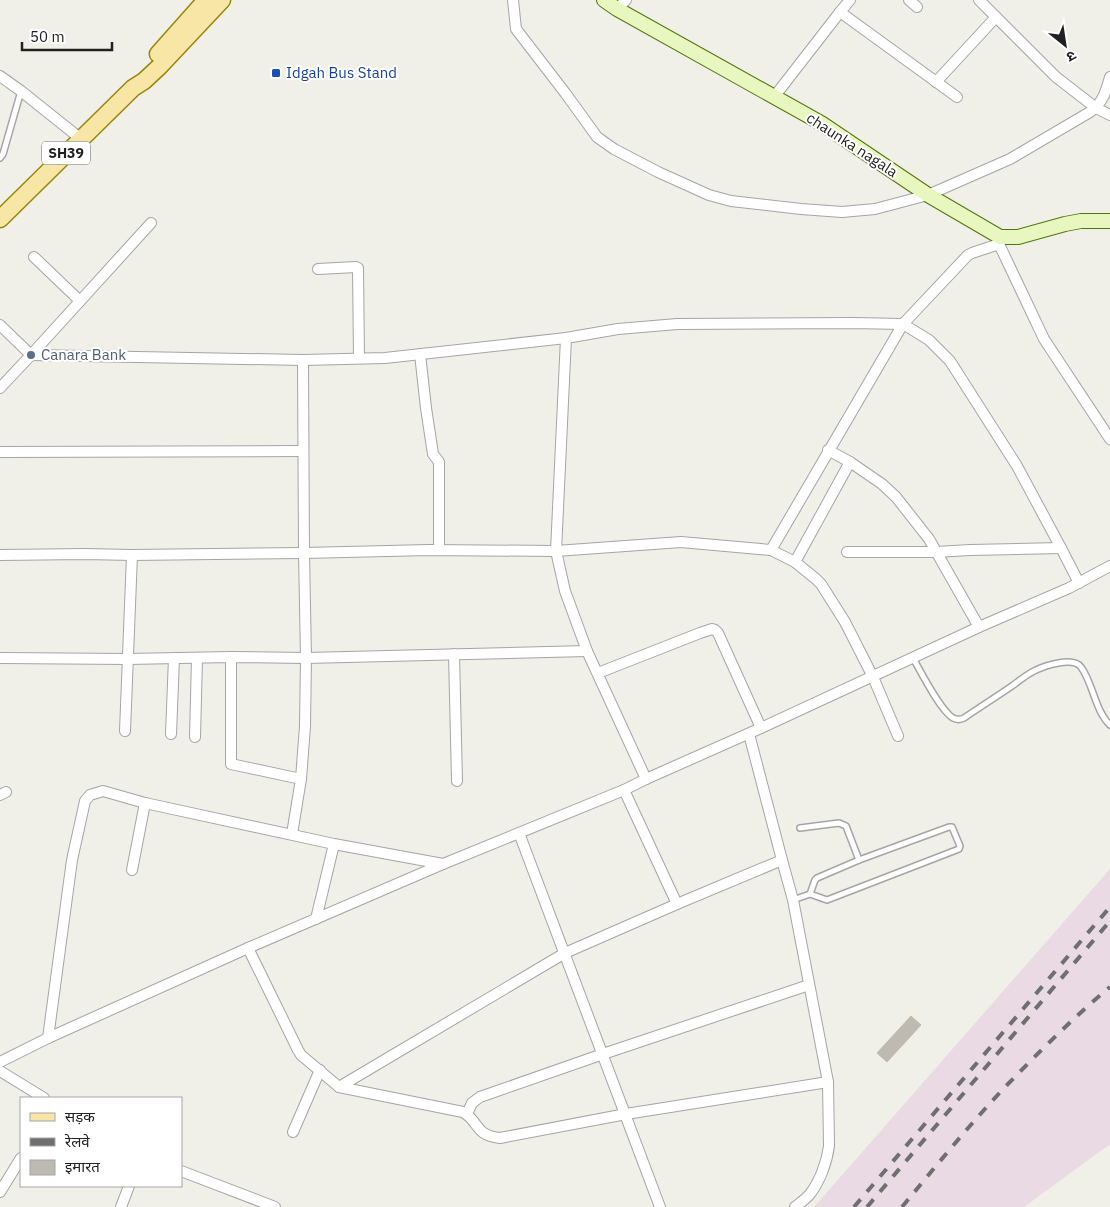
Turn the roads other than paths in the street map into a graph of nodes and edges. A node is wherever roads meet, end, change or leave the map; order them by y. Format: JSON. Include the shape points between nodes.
{"nodes":[{"id":1,"x":206,"y":0,"type":"edge"},
{"id":2,"x":222,"y":0,"type":"edge"},
{"id":3,"x":513,"y":0,"type":"edge"},
{"id":4,"x":604,"y":0,"type":"edge"},
{"id":5,"x":850,"y":0,"type":"edge"},
{"id":6,"x":979,"y":0,"type":"edge"},
{"id":7,"x":622,"y":5,"type":"edge"},
{"id":8,"x":840,"y":12,"type":"junction"},
{"id":9,"x":996,"y":17,"type":"junction"},
{"id":10,"x":0,"y":76,"type":"edge"},
{"id":11,"x":1110,"y":77,"type":"edge"},
{"id":12,"x":936,"y":82,"type":"junction"},
{"id":13,"x":134,"y":85,"type":"junction"},
{"id":14,"x":21,"y":91,"type":"junction"},
{"id":15,"x":774,"y":96,"type":"junction"},
{"id":16,"x":956,"y":97,"type":"dead end"},
{"id":17,"x":1096,"y":108,"type":"junction"},
{"id":18,"x":1110,"y":115,"type":"edge"},
{"id":19,"x":81,"y":139,"type":"junction"},
{"id":20,"x":0,"y":158,"type":"edge"},
{"id":21,"x":928,"y":195,"type":"junction"},
{"id":22,"x":0,"y":219,"type":"edge"},
{"id":23,"x":1110,"y":221,"type":"edge"},
{"id":24,"x":151,"y":223,"type":"dead end"},
{"id":25,"x":1000,"y":241,"type":"junction"},
{"id":26,"x":34,"y":257,"type":"dead end"},
{"id":27,"x":318,"y":269,"type":"dead end"},
{"id":28,"x":80,"y":301,"type":"junction"},
{"id":29,"x":903,"y":324,"type":"junction"},
{"id":30,"x":0,"y":325,"type":"edge"},
{"id":31,"x":566,"y":338,"type":"junction"},
{"id":32,"x":420,"y":354,"type":"junction"},
{"id":33,"x":32,"y":355,"type":"junction"},
{"id":34,"x":360,"y":358,"type":"junction"},
{"id":35,"x":303,"y":360,"type":"junction"},
{"id":36,"x":0,"y":388,"type":"edge"},
{"id":37,"x":1110,"y":439,"type":"edge"},
{"id":38,"x":828,"y":450,"type":"junction"},
{"id":39,"x":303,"y":451,"type":"junction"},
{"id":40,"x":0,"y":452,"type":"edge"},
{"id":41,"x":850,"y":462,"type":"junction"},
{"id":42,"x":1062,"y":548,"type":"junction"},
{"id":43,"x":439,"y":550,"type":"junction"},
{"id":44,"x":556,"y":550,"type":"junction"},
{"id":45,"x":771,"y":550,"type":"junction"},
{"id":46,"x":847,"y":552,"type":"dead end"},
{"id":47,"x":936,"y":552,"type":"junction"},
{"id":48,"x":304,"y":553,"type":"junction"},
{"id":49,"x":0,"y":555,"type":"edge"},
{"id":50,"x":132,"y":555,"type":"junction"},
{"id":51,"x":795,"y":562,"type":"junction"},
{"id":52,"x":1110,"y":566,"type":"edge"},
{"id":53,"x":1079,"y":583,"type":"junction"},
{"id":54,"x":979,"y":626,"type":"junction"},
{"id":55,"x":587,"y":651,"type":"junction"},
{"id":56,"x":454,"y":654,"type":"junction"},
{"id":57,"x":230,"y":657,"type":"junction"},
{"id":58,"x":0,"y":658,"type":"edge"},
{"id":59,"x":174,"y":658,"type":"junction"},
{"id":60,"x":197,"y":658,"type":"junction"},
{"id":61,"x":306,"y":658,"type":"junction"},
{"id":62,"x":913,"y":658,"type":"junction"},
{"id":63,"x":128,"y":659,"type":"junction"},
{"id":64,"x":598,"y":673,"type":"junction"},
{"id":65,"x":873,"y":676,"type":"junction"},
{"id":66,"x":1110,"y":725,"type":"edge"},
{"id":67,"x":761,"y":728,"type":"junction"},
{"id":68,"x":125,"y":731,"type":"dead end"},
{"id":69,"x":171,"y":734,"type":"dead end"},
{"id":70,"x":748,"y":734,"type":"junction"},
{"id":71,"x":898,"y":736,"type":"dead end"},
{"id":72,"x":195,"y":737,"type":"dead end"},
{"id":73,"x":301,"y":778,"type":"junction"},
{"id":74,"x":646,"y":779,"type":"junction"},
{"id":75,"x":457,"y":781,"type":"dead end"},
{"id":76,"x":624,"y":790,"type":"junction"},
{"id":77,"x":145,"y":803,"type":"junction"},
{"id":78,"x":800,"y":828,"type":"dead end"},
{"id":79,"x":519,"y":833,"type":"junction"},
{"id":80,"x":292,"y":834,"type":"junction"},
{"id":81,"x":334,"y":844,"type":"junction"},
{"id":82,"x":782,"y":860,"type":"junction"},
{"id":83,"x":860,"y":860,"type":"junction"},
{"id":84,"x":443,"y":864,"type":"junction"},
{"id":85,"x":132,"y":870,"type":"dead end"},
{"id":86,"x":810,"y":894,"type":"junction"},
{"id":87,"x":794,"y":900,"type":"junction"},
{"id":88,"x":677,"y":904,"type":"junction"},
{"id":89,"x":316,"y":919,"type":"junction"},
{"id":90,"x":248,"y":948,"type":"junction"},
{"id":91,"x":565,"y":953,"type":"junction"},
{"id":92,"x":809,"y":985,"type":"junction"},
{"id":93,"x":48,"y":1038,"type":"junction"},
{"id":94,"x":603,"y":1054,"type":"junction"},
{"id":95,"x":0,"y":1062,"type":"edge"},
{"id":96,"x":320,"y":1070,"type":"junction"},
{"id":97,"x":0,"y":1071,"type":"edge"},
{"id":98,"x":828,"y":1082,"type":"junction"},
{"id":99,"x":339,"y":1087,"type":"junction"},
{"id":100,"x":42,"y":1097,"type":"edge"},
{"id":101,"x":467,"y":1114,"type":"junction"},
{"id":102,"x":626,"y":1114,"type":"junction"},
{"id":103,"x":293,"y":1132,"type":"dead end"},
{"id":104,"x":20,"y":1160,"type":"edge"},
{"id":105,"x":182,"y":1171,"type":"edge"},
{"id":106,"x":129,"y":1187,"type":"edge"},
{"id":107,"x":0,"y":1192,"type":"edge"},
{"id":108,"x":121,"y":1207,"type":"edge"},
{"id":109,"x":273,"y":1207,"type":"edge"},
{"id":110,"x":660,"y":1207,"type":"edge"},
{"id":111,"x":795,"y":1207,"type":"edge"}],
"edges":[{"from":1,"to":13,"type":"main road","number":"SH39"},
{"from":2,"to":13,"type":"main road","number":"SH39","via":[[159,67],[144,81]]},
{"from":3,"to":21,"type":"street","via":[[516,29],[598,136],[614,149],[658,172],[709,195],[731,201],[801,210],[842,212],[875,209]]},
{"from":4,"to":7,"type":"main road","name":"chaunka nagala"},
{"from":5,"to":8,"type":"street"},
{"from":6,"to":9,"type":"street"},
{"from":7,"to":15,"type":"main road","name":"chaunka nagala"},
{"from":8,"to":12,"type":"street"},
{"from":8,"to":15,"type":"street"},
{"from":9,"to":12,"type":"street"},
{"from":9,"to":17,"type":"street","via":[[1056,77]]},
{"from":10,"to":14,"type":"street"},
{"from":11,"to":17,"type":"street"},
{"from":12,"to":16,"type":"street"},
{"from":13,"to":19,"type":"main road","number":"SH39"},
{"from":14,"to":19,"type":"street"},
{"from":14,"to":20,"type":"lane"},
{"from":15,"to":21,"type":"main road","name":"chaunka nagala","via":[[821,123]]},
{"from":17,"to":18,"type":"street"},
{"from":17,"to":21,"type":"street","via":[[1010,159]]},
{"from":19,"to":22,"type":"main road","number":"SH39"},
{"from":21,"to":25,"type":"main road","name":"chaunka nagala"},
{"from":23,"to":25,"type":"main road","via":[[1081,221]]},
{"from":24,"to":28,"type":"street"},
{"from":25,"to":29,"type":"street","via":[[968,255]]},
{"from":25,"to":37,"type":"street","via":[[1044,339]]},
{"from":26,"to":28,"type":"street"},
{"from":27,"to":34,"type":"street","via":[[358,268]]},
{"from":28,"to":33,"type":"street"},
{"from":29,"to":31,"type":"street","via":[[677,324]]},
{"from":29,"to":38,"type":"street"},
{"from":29,"to":42,"type":"street","via":[[929,340],[950,361],[1017,466]]},
{"from":30,"to":33,"type":"street"},
{"from":31,"to":32,"type":"street"},
{"from":31,"to":44,"type":"street"},
{"from":32,"to":34,"type":"street"},
{"from":32,"to":43,"type":"street","via":[[433,454],[439,462]]},
{"from":33,"to":35,"type":"street"},
{"from":33,"to":36,"type":"street"},
{"from":34,"to":35,"type":"street"},
{"from":35,"to":39,"type":"street"},
{"from":38,"to":41,"type":"street"},
{"from":38,"to":45,"type":"street"},
{"from":39,"to":40,"type":"street"},
{"from":39,"to":48,"type":"street"},
{"from":41,"to":47,"type":"street","via":[[896,497]]},
{"from":41,"to":51,"type":"street"},
{"from":42,"to":47,"type":"street"},
{"from":42,"to":53,"type":"street"},
{"from":43,"to":44,"type":"street"},
{"from":43,"to":48,"type":"street"},
{"from":44,"to":45,"type":"street","via":[[681,542]]},
{"from":44,"to":55,"type":"street","via":[[565,591]]},
{"from":45,"to":51,"type":"street"},
{"from":46,"to":47,"type":"street"},
{"from":47,"to":54,"type":"street"},
{"from":48,"to":50,"type":"street"},
{"from":48,"to":61,"type":"street"},
{"from":49,"to":50,"type":"street"},
{"from":50,"to":63,"type":"street"},
{"from":51,"to":65,"type":"street","via":[[821,584]]},
{"from":52,"to":53,"type":"street"},
{"from":53,"to":54,"type":"street"},
{"from":54,"to":62,"type":"street"},
{"from":55,"to":56,"type":"street"},
{"from":55,"to":64,"type":"street"},
{"from":56,"to":61,"type":"street"},
{"from":56,"to":75,"type":"street"},
{"from":57,"to":60,"type":"street"},
{"from":57,"to":61,"type":"street"},
{"from":57,"to":73,"type":"street","via":[[232,766]]},
{"from":58,"to":63,"type":"street"},
{"from":59,"to":60,"type":"street"},
{"from":59,"to":63,"type":"street"},
{"from":59,"to":69,"type":"street"},
{"from":60,"to":72,"type":"street"},
{"from":61,"to":73,"type":"street"},
{"from":62,"to":65,"type":"street"},
{"from":62,"to":66,"type":"lane","via":[[942,706],[952,718],[959,720],[1034,671],[1061,663],[1078,664]]},
{"from":63,"to":68,"type":"street"},
{"from":64,"to":67,"type":"street","via":[[715,630]]},
{"from":64,"to":74,"type":"street"},
{"from":65,"to":67,"type":"street"},
{"from":65,"to":71,"type":"street"},
{"from":67,"to":70,"type":"street"},
{"from":70,"to":74,"type":"street"},
{"from":70,"to":82,"type":"street"},
{"from":73,"to":80,"type":"street"},
{"from":74,"to":76,"type":"street"},
{"from":76,"to":79,"type":"street"},
{"from":76,"to":88,"type":"street"},
{"from":77,"to":80,"type":"street"},
{"from":77,"to":85,"type":"street"},
{"from":77,"to":93,"type":"street","via":[[103,791],[90,795],[85,801],[72,860]]},
{"from":78,"to":83,"type":"lane","via":[[839,823],[846,826]]},
{"from":79,"to":84,"type":"street"},
{"from":79,"to":91,"type":"street"},
{"from":80,"to":81,"type":"street"},
{"from":81,"to":84,"type":"street"},
{"from":81,"to":89,"type":"street"},
{"from":82,"to":87,"type":"street"},
{"from":82,"to":88,"type":"street"},
{"from":83,"to":86,"type":"lane","via":[[817,878]]},
{"from":83,"to":86,"type":"lane","via":[[949,827],[952,827],[960,846],[827,900]]},
{"from":84,"to":89,"type":"street"},
{"from":86,"to":87,"type":"lane"},
{"from":87,"to":92,"type":"street"},
{"from":88,"to":91,"type":"street"},
{"from":89,"to":90,"type":"street"},
{"from":90,"to":93,"type":"street"},
{"from":90,"to":96,"type":"street","via":[[298,1050]]},
{"from":91,"to":94,"type":"street"},
{"from":91,"to":99,"type":"street"},
{"from":92,"to":94,"type":"street"},
{"from":92,"to":98,"type":"street"},
{"from":93,"to":95,"type":"street"},
{"from":94,"to":101,"type":"street","via":[[480,1097],[472,1103]]},
{"from":94,"to":102,"type":"street"},
{"from":96,"to":99,"type":"street"},
{"from":96,"to":103,"type":"street"},
{"from":97,"to":100,"type":"street"},
{"from":98,"to":102,"type":"street"},
{"from":98,"to":111,"type":"street","via":[[828,1154],[810,1194]]},
{"from":99,"to":101,"type":"street"},
{"from":101,"to":102,"type":"street","via":[[482,1132],[500,1138]]},
{"from":102,"to":110,"type":"street"},
{"from":104,"to":107,"type":"street"},
{"from":105,"to":109,"type":"street"},
{"from":106,"to":108,"type":"street"}]}
